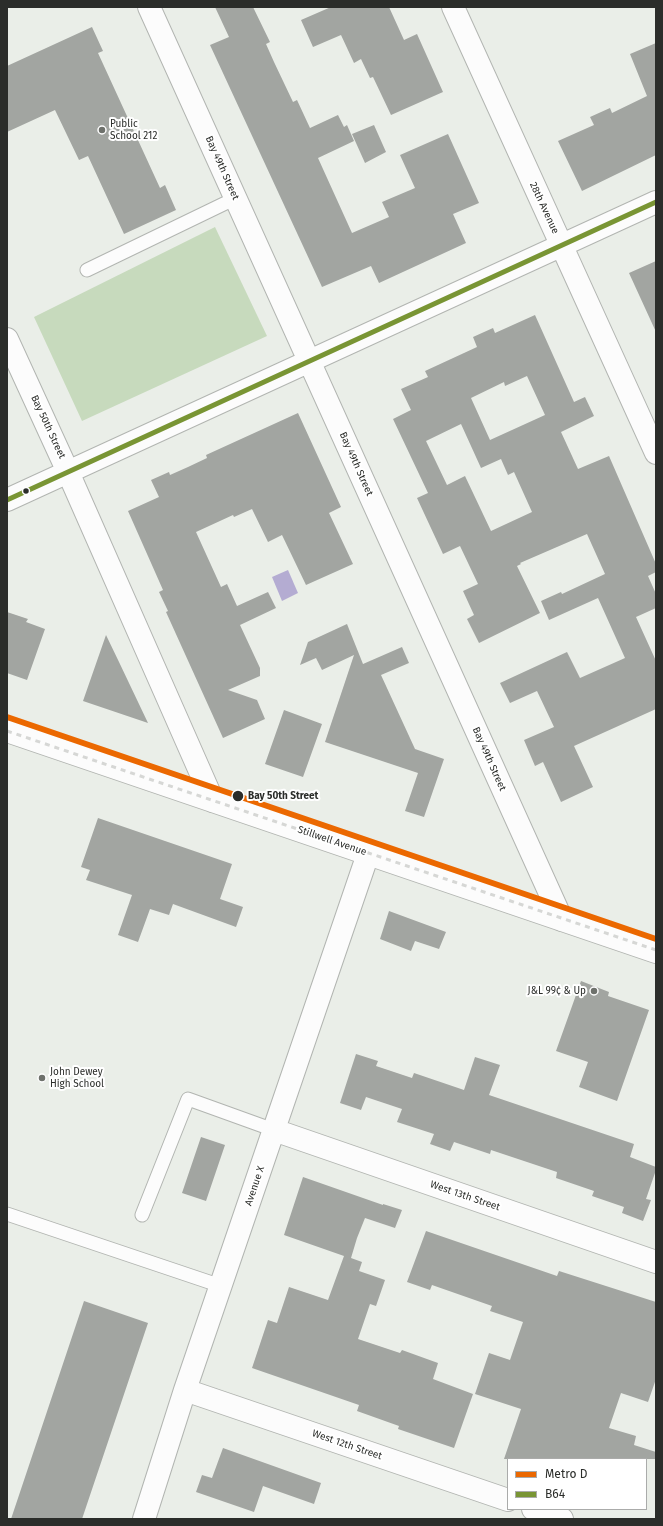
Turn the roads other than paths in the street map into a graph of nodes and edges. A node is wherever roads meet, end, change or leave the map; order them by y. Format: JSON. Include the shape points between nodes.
{"nodes":[{"id":1,"x":149,"y":7,"type":"edge"},
{"id":2,"x":453,"y":7,"type":"edge"},
{"id":3,"x":236,"y":198,"type":"junction"},
{"id":4,"x":656,"y":202,"type":"edge"},
{"id":5,"x":561,"y":246,"type":"junction"},
{"id":6,"x":87,"y":270,"type":"dead end"},
{"id":7,"x":7,"y":339,"type":"edge"},
{"id":8,"x":310,"y":361,"type":"junction"},
{"id":9,"x":656,"y":453,"type":"edge"},
{"id":10,"x":68,"y":472,"type":"junction"},
{"id":11,"x":7,"y":500,"type":"edge"},
{"id":12,"x":7,"y":731,"type":"edge"},
{"id":13,"x":213,"y":801,"type":"junction"},
{"id":14,"x":368,"y":854,"type":"junction"},
{"id":15,"x":562,"y":920,"type":"junction"},
{"id":16,"x":656,"y":952,"type":"edge"},
{"id":17,"x":274,"y":1130,"type":"junction"},
{"id":18,"x":7,"y":1214,"type":"edge"},
{"id":19,"x":142,"y":1215,"type":"dead end"},
{"id":20,"x":656,"y":1262,"type":"edge"},
{"id":21,"x":220,"y":1286,"type":"junction"},
{"id":22,"x":185,"y":1390,"type":"junction"},
{"id":23,"x":507,"y":1500,"type":"edge"},
{"id":24,"x":536,"y":1510,"type":"edge"},
{"id":25,"x":144,"y":1519,"type":"edge"},
{"id":26,"x":562,"y":1519,"type":"edge"}],
"edges":[{"from":1,"to":3,"type":"street","name":"Bay 49th Street"},
{"from":2,"to":5,"type":"street","name":"28th Avenue"},
{"from":3,"to":6,"type":"lane"},
{"from":3,"to":8,"type":"street","name":"Bay 49th Street"},
{"from":4,"to":5,"type":"street"},
{"from":5,"to":8,"type":"street"},
{"from":5,"to":9,"type":"street","name":"28th Avenue"},
{"from":7,"to":10,"type":"street","name":"Bay 50th Street"},
{"from":8,"to":10,"type":"street"},
{"from":8,"to":15,"type":"street","name":"Bay 49th Street"},
{"from":10,"to":11,"type":"street"},
{"from":10,"to":13,"type":"street","name":"Bay 50th Street"},
{"from":12,"to":13,"type":"street","name":"Stillwell Avenue"},
{"from":13,"to":14,"type":"street","name":"Stillwell Avenue"},
{"from":14,"to":15,"type":"street","name":"Stillwell Avenue"},
{"from":14,"to":17,"type":"street","name":"Avenue X"},
{"from":15,"to":16,"type":"street","name":"Stillwell Avenue"},
{"from":17,"to":19,"type":"lane","via":[[188,1099]]},
{"from":17,"to":20,"type":"street","name":"West 13th Street"},
{"from":17,"to":21,"type":"street","name":"Avenue X"},
{"from":18,"to":21,"type":"lane"},
{"from":21,"to":22,"type":"street","name":"Avenue X"},
{"from":22,"to":23,"type":"street","name":"West 12th Street"},
{"from":22,"to":25,"type":"street","name":"Avenue X"},
{"from":24,"to":26,"type":"street"}]}
